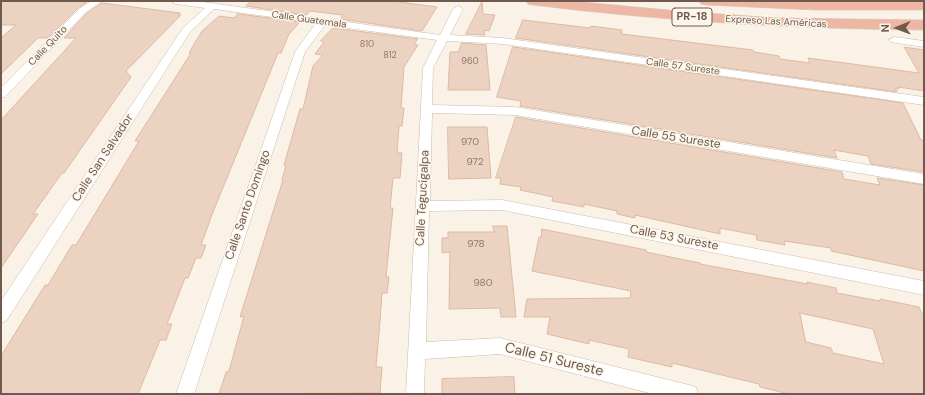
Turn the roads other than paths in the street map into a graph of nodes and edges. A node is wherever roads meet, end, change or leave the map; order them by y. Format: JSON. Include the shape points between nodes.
{"nodes":[{"id":1,"x":97,"y":1,"type":"edge"},
{"id":2,"x":176,"y":1,"type":"edge"},
{"id":3,"x":533,"y":1,"type":"edge"},
{"id":4,"x":615,"y":1,"type":"edge"},
{"id":5,"x":706,"y":1,"type":"edge"},
{"id":6,"x":212,"y":6,"type":"junction"},
{"id":7,"x":924,"y":6,"type":"edge"},
{"id":8,"x":458,"y":9,"type":"dead end"},
{"id":9,"x":924,"y":14,"type":"edge"},
{"id":10,"x":322,"y":22,"type":"junction"},
{"id":11,"x":924,"y":25,"type":"edge"},
{"id":12,"x":852,"y":26,"type":"junction"},
{"id":13,"x":924,"y":36,"type":"edge"},
{"id":14,"x":442,"y":38,"type":"junction"},
{"id":15,"x":894,"y":40,"type":"dead end"},
{"id":16,"x":924,"y":44,"type":"edge"},
{"id":17,"x":1,"y":95,"type":"edge"},
{"id":18,"x":923,"y":102,"type":"edge"},
{"id":19,"x":427,"y":108,"type":"junction"},
{"id":20,"x":924,"y":179,"type":"edge"},
{"id":21,"x":422,"y":206,"type":"junction"},
{"id":22,"x":924,"y":288,"type":"edge"},
{"id":23,"x":1,"y":315,"type":"edge"},
{"id":24,"x":416,"y":351,"type":"junction"},
{"id":25,"x":184,"y":394,"type":"edge"},
{"id":26,"x":415,"y":394,"type":"edge"},
{"id":27,"x":689,"y":394,"type":"edge"}],
"edges":[{"from":1,"to":17,"type":"street","name":"Calle Quito","via":[[82,11]]},
{"from":2,"to":6,"type":"street","name":"Calle Guatemala"},
{"from":3,"to":12,"type":"highway","name":"Expreso Las Américas","number":"PR-18","via":[[729,20]]},
{"from":4,"to":9,"type":"highway","via":[[792,13]]},
{"from":5,"to":7,"type":"highway","name":"Expreso Las Américas","number":"PR-18","via":[[816,6]]},
{"from":6,"to":10,"type":"street","name":"Calle Guatemala"},
{"from":6,"to":23,"type":"street","name":"Calle San Salvador","via":[[186,30]]},
{"from":8,"to":14,"type":"street","name":"Calle Tegucigalpa"},
{"from":10,"to":14,"type":"street","name":"Calle Guatemala"},
{"from":10,"to":25,"type":"street","name":"Calle Santo Domingo","via":[[300,52]]},
{"from":11,"to":12,"type":"highway","name":"Expreso Las Américas","number":"PR-18"},
{"from":12,"to":13,"type":"highway"},
{"from":14,"to":18,"type":"street","name":"Calle 57 Sureste","via":[[503,42]]},
{"from":14,"to":19,"type":"street","name":"Calle Tegucigalpa","via":[[428,68]]},
{"from":15,"to":16,"type":"street"},
{"from":19,"to":20,"type":"street","name":"Calle 55 Sureste","via":[[515,111]]},
{"from":19,"to":21,"type":"street","name":"Calle Tegucigalpa"},
{"from":21,"to":22,"type":"street","name":"Calle 53 Sureste","via":[[502,205]]},
{"from":21,"to":24,"type":"street","name":"Calle Tegucigalpa"},
{"from":24,"to":26,"type":"street","name":"Calle Tegucigalpa"},
{"from":24,"to":27,"type":"street","name":"Calle 51 Sureste","via":[[500,346]]}]}
